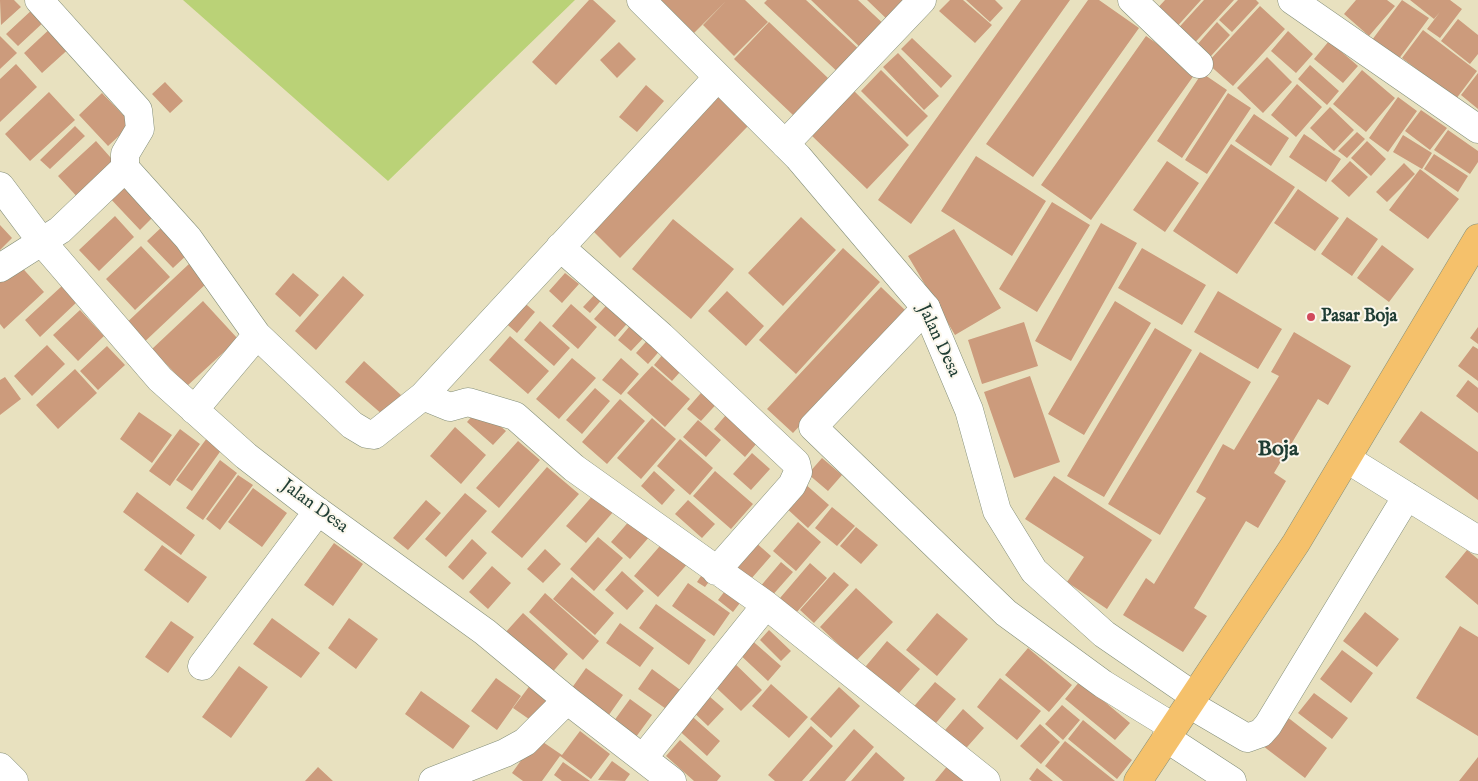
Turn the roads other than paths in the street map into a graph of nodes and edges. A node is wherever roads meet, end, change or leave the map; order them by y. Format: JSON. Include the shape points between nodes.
{"nodes":[{"id":1,"x":39,"y":0,"type":"edge"},
{"id":2,"x":640,"y":0,"type":"edge"},
{"id":3,"x":922,"y":0,"type":"edge"},
{"id":4,"x":1132,"y":0,"type":"edge"},
{"id":5,"x":1292,"y":0,"type":"edge"},
{"id":6,"x":1199,"y":64,"type":"dead end"},
{"id":7,"x":717,"y":78,"type":"junction"},
{"id":8,"x":1478,"y":129,"type":"edge"},
{"id":9,"x":785,"y":144,"type":"junction"},
{"id":10,"x":125,"y":168,"type":"junction"},
{"id":11,"x":0,"y":186,"type":"edge"},
{"id":12,"x":1478,"y":238,"type":"edge"},
{"id":13,"x":42,"y":242,"type":"junction"},
{"id":14,"x":560,"y":247,"type":"junction"},
{"id":15,"x":0,"y":268,"type":"edge"},
{"id":16,"x":926,"y":308,"type":"junction"},
{"id":17,"x":258,"y":335,"type":"junction"},
{"id":18,"x":423,"y":396,"type":"junction"},
{"id":19,"x":194,"y":410,"type":"junction"},
{"id":20,"x":1347,"y":459,"type":"junction"},
{"id":21,"x":1407,"y":496,"type":"junction"},
{"id":22,"x":318,"y":511,"type":"junction"},
{"id":23,"x":1478,"y":540,"type":"edge"},
{"id":24,"x":716,"y":571,"type":"junction"},
{"id":25,"x":766,"y":605,"type":"junction"},
{"id":26,"x":202,"y":666,"type":"dead end"},
{"id":27,"x":566,"y":700,"type":"junction"},
{"id":28,"x":1192,"y":701,"type":"junction"},
{"id":29,"x":1169,"y":732,"type":"junction"},
{"id":30,"x":643,"y":758,"type":"junction"},
{"id":31,"x":0,"y":767,"type":"edge"},
{"id":32,"x":14,"y":781,"type":"edge"},
{"id":33,"x":433,"y":781,"type":"edge"},
{"id":34,"x":672,"y":781,"type":"edge"},
{"id":35,"x":986,"y":781,"type":"edge"},
{"id":36,"x":1138,"y":781,"type":"edge"},
{"id":37,"x":1232,"y":781,"type":"edge"}],
"edges":[{"from":1,"to":10,"type":"street","via":[[138,110],[140,129],[125,154]]},
{"from":2,"to":7,"type":"street","name":"Jalan Desa"},
{"from":3,"to":9,"type":"street"},
{"from":4,"to":6,"type":"street"},
{"from":5,"to":8,"type":"street"},
{"from":7,"to":9,"type":"street","name":"Jalan Desa"},
{"from":7,"to":14,"type":"street"},
{"from":9,"to":16,"type":"street","name":"Jalan Desa"},
{"from":10,"to":13,"type":"street","via":[[60,230]]},
{"from":10,"to":17,"type":"street","via":[[188,238]]},
{"from":11,"to":13,"type":"street","name":"Jalan Desa"},
{"from":12,"to":20,"type":"main road"},
{"from":13,"to":15,"type":"street"},
{"from":13,"to":19,"type":"street","name":"Jalan Desa","via":[[160,379]]},
{"from":14,"to":18,"type":"street"},
{"from":14,"to":24,"type":"street","via":[[661,336],[796,463],[798,472],[792,485]]},
{"from":16,"to":28,"type":"street","name":"Jalan Desa","via":[[969,410],[996,511],[1034,571],[1104,634]]},
{"from":16,"to":29,"type":"street","via":[[813,427],[1006,614]]},
{"from":17,"to":18,"type":"street","via":[[352,425],[367,434],[374,435],[386,427]]},
{"from":17,"to":19,"type":"street"},
{"from":18,"to":24,"type":"street","via":[[450,407],[468,402],[515,416],[574,468]]},
{"from":19,"to":22,"type":"street","name":"Jalan Desa","via":[[246,456]]},
{"from":20,"to":21,"type":"street"},
{"from":20,"to":28,"type":"main road"},
{"from":21,"to":23,"type":"street"},
{"from":21,"to":28,"type":"street","name":"Jalan Desa","via":[[1261,733],[1247,738]]},
{"from":22,"to":26,"type":"street"},
{"from":22,"to":27,"type":"street","name":"Jalan Desa","via":[[485,632]]},
{"from":24,"to":25,"type":"street"},
{"from":25,"to":30,"type":"street"},
{"from":25,"to":35,"type":"street"},
{"from":27,"to":30,"type":"street","name":"Jalan Desa"},
{"from":27,"to":33,"type":"street","via":[[524,742],[505,753]]},
{"from":28,"to":29,"type":"main road"},
{"from":29,"to":36,"type":"main road"},
{"from":29,"to":37,"type":"street"},
{"from":30,"to":34,"type":"street","name":"Jalan Desa"},
{"from":31,"to":32,"type":"street"}]}
